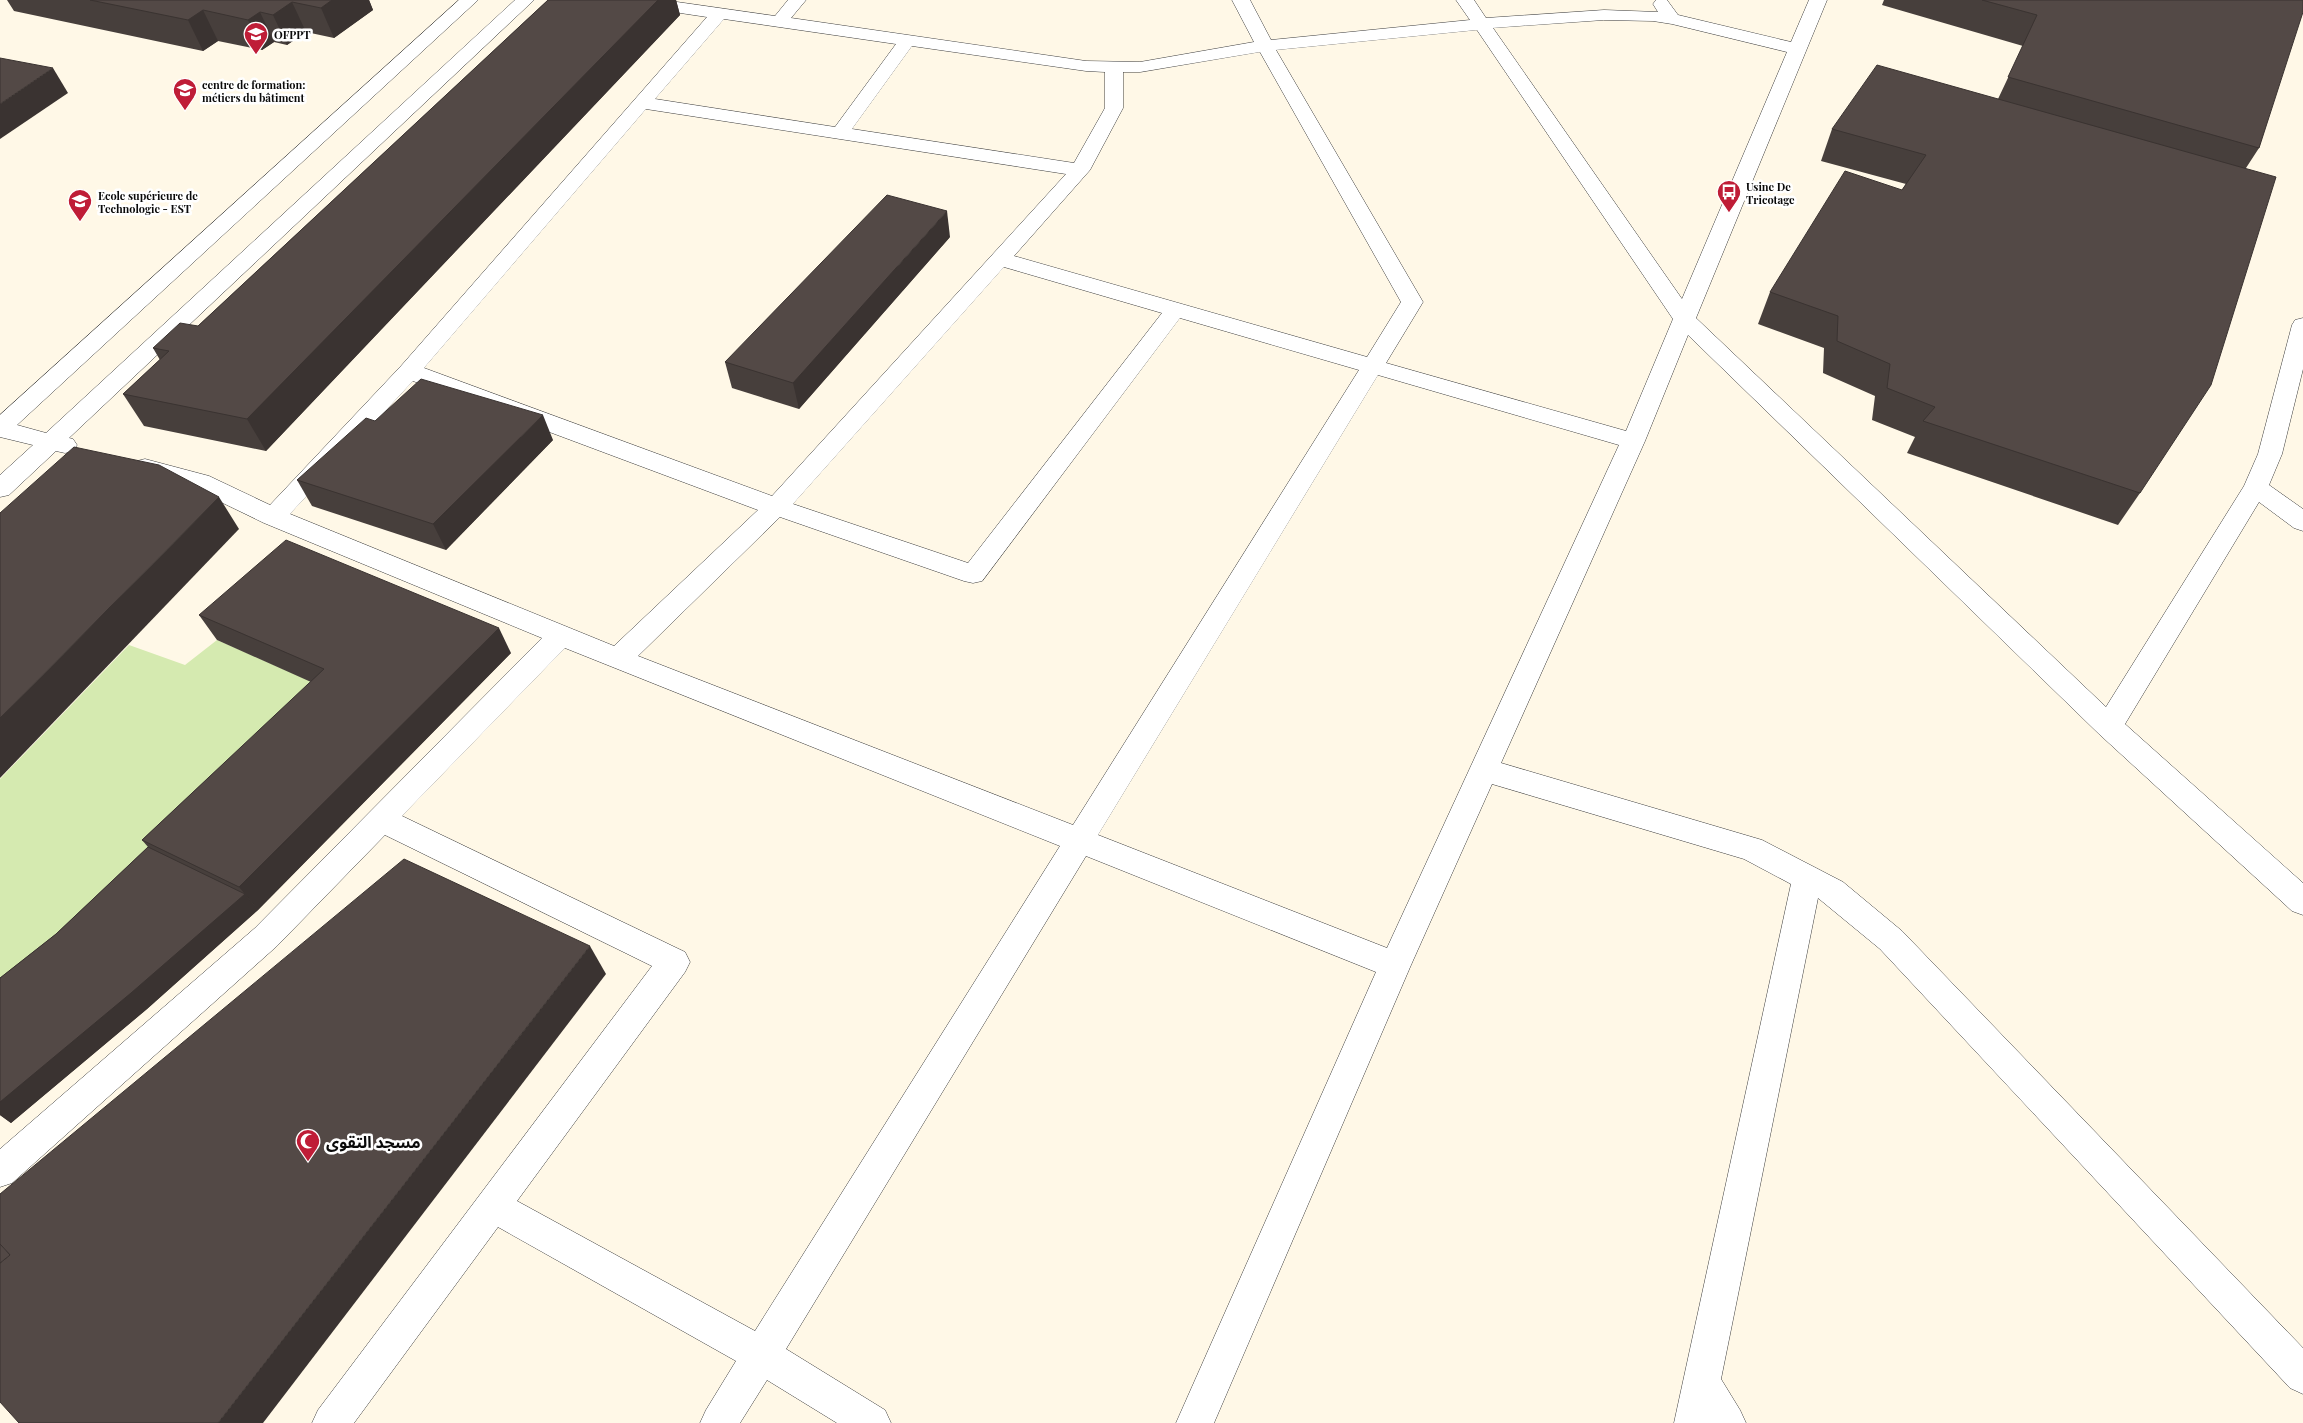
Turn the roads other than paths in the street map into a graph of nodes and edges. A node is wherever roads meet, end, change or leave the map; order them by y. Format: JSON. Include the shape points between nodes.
{"nodes":[{"id":1,"x":469,"y":0,"type":"edge"},
{"id":2,"x":525,"y":0,"type":"edge"},
{"id":3,"x":627,"y":0,"type":"edge"},
{"id":4,"x":797,"y":0,"type":"edge"},
{"id":5,"x":1241,"y":0,"type":"edge"},
{"id":6,"x":1465,"y":0,"type":"edge"},
{"id":7,"x":1659,"y":0,"type":"edge"},
{"id":8,"x":1818,"y":0,"type":"edge"},
{"id":9,"x":720,"y":13,"type":"junction"},
{"id":10,"x":1672,"y":19,"type":"junction"},
{"id":11,"x":780,"y":22,"type":"junction"},
{"id":12,"x":1482,"y":24,"type":"junction"},
{"id":13,"x":907,"y":41,"type":"junction"},
{"id":14,"x":1265,"y":46,"type":"junction"},
{"id":15,"x":1796,"y":49,"type":"junction"},
{"id":16,"x":1114,"y":68,"type":"junction"},
{"id":17,"x":642,"y":103,"type":"junction"},
{"id":18,"x":840,"y":133,"type":"junction"},
{"id":19,"x":1080,"y":170,"type":"junction"},
{"id":20,"x":1000,"y":259,"type":"junction"},
{"id":21,"x":1176,"y":309,"type":"junction"},
{"id":22,"x":1685,"y":320,"type":"junction"},
{"id":23,"x":2303,"y":325,"type":"edge"},
{"id":24,"x":1372,"y":366,"type":"junction"},
{"id":25,"x":409,"y":371,"type":"junction"},
{"id":26,"x":0,"y":428,"type":"edge"},
{"id":27,"x":1633,"y":441,"type":"junction"},
{"id":28,"x":51,"y":442,"type":"junction"},
{"id":29,"x":88,"y":452,"type":"edge"},
{"id":30,"x":125,"y":462,"type":"edge"},
{"id":31,"x":2256,"y":487,"type":"junction"},
{"id":32,"x":0,"y":489,"type":"edge"},
{"id":33,"x":776,"y":507,"type":"junction"},
{"id":34,"x":273,"y":517,"type":"junction"},
{"id":35,"x":2303,"y":522,"type":"edge"},
{"id":36,"x":561,"y":635,"type":"junction"},
{"id":37,"x":618,"y":659,"type":"junction"},
{"id":38,"x":2109,"y":726,"type":"junction"},
{"id":39,"x":1484,"y":770,"type":"junction"},
{"id":40,"x":380,"y":820,"type":"junction"},
{"id":41,"x":1079,"y":840,"type":"junction"},
{"id":42,"x":1807,"y":878,"type":"junction"},
{"id":43,"x":2303,"y":902,"type":"edge"},
{"id":44,"x":1395,"y":965,"type":"junction"},
{"id":45,"x":0,"y":1171,"type":"edge"},
{"id":46,"x":493,"y":1206,"type":"junction"},
{"id":47,"x":761,"y":1355,"type":"junction"},
{"id":48,"x":2303,"y":1375,"type":"edge"},
{"id":49,"x":1701,"y":1382,"type":"junction"},
{"id":50,"x":331,"y":1423,"type":"edge"},
{"id":51,"x":719,"y":1423,"type":"edge"},
{"id":52,"x":872,"y":1423,"type":"edge"},
{"id":53,"x":1195,"y":1423,"type":"edge"},
{"id":54,"x":1693,"y":1423,"type":"edge"},
{"id":55,"x":1726,"y":1423,"type":"edge"}],
"edges":[{"from":1,"to":26,"type":"street"},
{"from":2,"to":28,"type":"street"},
{"from":3,"to":9,"type":"street"},
{"from":4,"to":11,"type":"street"},
{"from":5,"to":14,"type":"street"},
{"from":6,"to":12,"type":"street"},
{"from":7,"to":10,"type":"street"},
{"from":8,"to":15,"type":"street"},
{"from":9,"to":11,"type":"street"},
{"from":9,"to":17,"type":"street"},
{"from":10,"to":12,"type":"street","via":[[1604,15]]},
{"from":10,"to":15,"type":"street"},
{"from":11,"to":13,"type":"street"},
{"from":12,"to":14,"type":"street"},
{"from":12,"to":22,"type":"street"},
{"from":13,"to":16,"type":"street"},
{"from":13,"to":18,"type":"street"},
{"from":14,"to":16,"type":"street","via":[[1140,67]]},
{"from":14,"to":24,"type":"street","via":[[1412,302]]},
{"from":15,"to":22,"type":"street"},
{"from":16,"to":19,"type":"street","via":[[1114,108]]},
{"from":17,"to":18,"type":"street"},
{"from":17,"to":25,"type":"street"},
{"from":18,"to":19,"type":"street"},
{"from":19,"to":20,"type":"street"},
{"from":20,"to":21,"type":"street"},
{"from":20,"to":33,"type":"street"},
{"from":21,"to":24,"type":"street"},
{"from":21,"to":33,"type":"street","via":[[973,574]]},
{"from":22,"to":27,"type":"street"},
{"from":22,"to":38,"type":"street"},
{"from":23,"to":31,"type":"street","via":[[2270,454]]},
{"from":24,"to":27,"type":"street"},
{"from":24,"to":41,"type":"street"},
{"from":25,"to":33,"type":"street"},
{"from":25,"to":34,"type":"street"},
{"from":26,"to":28,"type":"street"},
{"from":27,"to":39,"type":"street"},
{"from":28,"to":29,"type":"street"},
{"from":28,"to":32,"type":"street"},
{"from":30,"to":34,"type":"street","via":[[200,482]]},
{"from":31,"to":35,"type":"street"},
{"from":31,"to":38,"type":"street"},
{"from":33,"to":37,"type":"street"},
{"from":34,"to":36,"type":"street"},
{"from":36,"to":37,"type":"street"},
{"from":36,"to":40,"type":"street"},
{"from":37,"to":41,"type":"street"},
{"from":38,"to":43,"type":"street"},
{"from":39,"to":42,"type":"street","via":[[1752,849]]},
{"from":39,"to":44,"type":"street"},
{"from":40,"to":45,"type":"street","via":[[266,937]]},
{"from":40,"to":46,"type":"street","via":[[674,962]]},
{"from":41,"to":44,"type":"street"},
{"from":41,"to":47,"type":"street"},
{"from":42,"to":48,"type":"street","via":[[1832,891],[1891,940]]},
{"from":42,"to":49,"type":"street"},
{"from":44,"to":53,"type":"street"},
{"from":46,"to":47,"type":"street"},
{"from":46,"to":50,"type":"street"},
{"from":47,"to":51,"type":"street"},
{"from":47,"to":52,"type":"street"},
{"from":49,"to":54,"type":"street"},
{"from":49,"to":55,"type":"street"}]}
